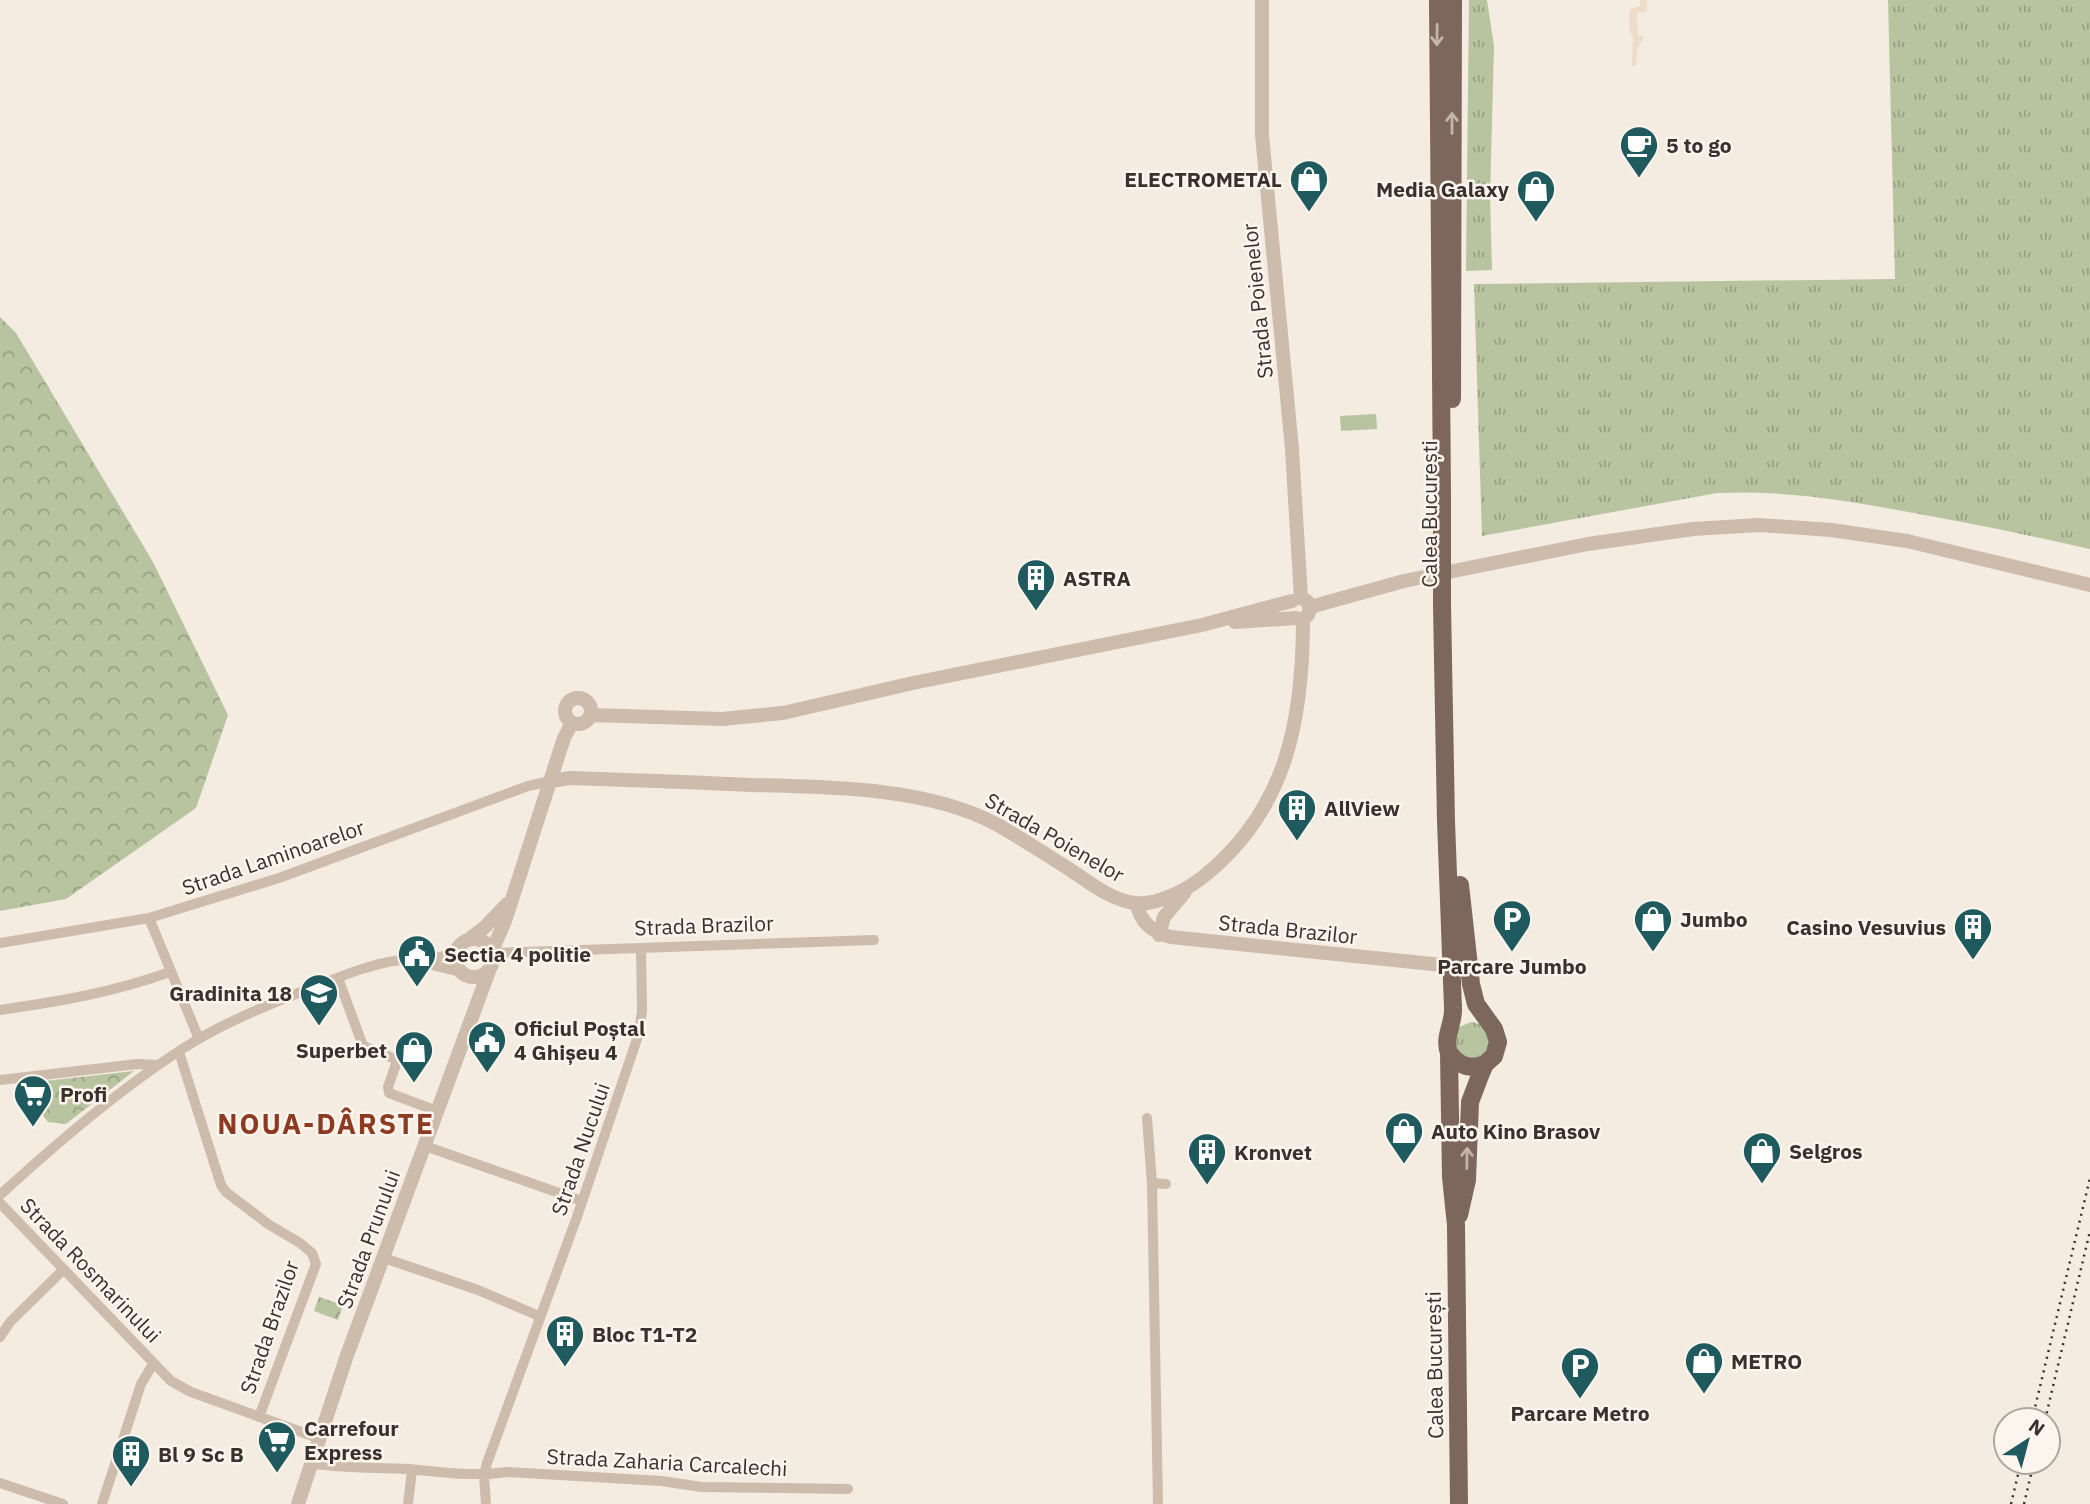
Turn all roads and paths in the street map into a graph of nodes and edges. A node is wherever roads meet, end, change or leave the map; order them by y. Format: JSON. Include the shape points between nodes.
{"nodes":[{"id":1,"x":1262,"y":0,"type":"edge"},
{"id":2,"x":1438,"y":0,"type":"edge"},
{"id":3,"x":1453,"y":0,"type":"edge"},
{"id":4,"x":1447,"y":496,"type":"junction"},
{"id":5,"x":2090,"y":585,"type":"edge"},
{"id":6,"x":1447,"y":603,"type":"junction"},
{"id":7,"x":1300,"y":609,"type":"junction"},
{"id":8,"x":591,"y":715,"type":"junction"},
{"id":9,"x":572,"y":723,"type":"junction"},
{"id":10,"x":551,"y":781,"type":"junction"},
{"id":11,"x":1189,"y":887,"type":"junction"},
{"id":12,"x":510,"y":901,"type":"junction"},
{"id":13,"x":1137,"y":904,"type":"junction"},
{"id":14,"x":149,"y":918,"type":"junction"},
{"id":15,"x":1159,"y":934,"type":"junction"},
{"id":16,"x":874,"y":940,"type":"dead end"},
{"id":17,"x":0,"y":943,"type":"edge"},
{"id":18,"x":463,"y":945,"type":"junction"},
{"id":19,"x":641,"y":949,"type":"junction"},
{"id":20,"x":493,"y":952,"type":"junction"},
{"id":21,"x":410,"y":960,"type":"junction"},
{"id":22,"x":1452,"y":966,"type":"junction"},
{"id":23,"x":489,"y":971,"type":"junction"},
{"id":24,"x":170,"y":972,"type":"junction"},
{"id":25,"x":463,"y":973,"type":"junction"},
{"id":26,"x":338,"y":978,"type":"junction"},
{"id":27,"x":0,"y":1010,"type":"edge"},
{"id":28,"x":1489,"y":1022,"type":"junction"},
{"id":29,"x":1452,"y":1025,"type":"junction"},
{"id":30,"x":465,"y":1031,"type":"junction"},
{"id":31,"x":405,"y":1038,"type":"dead end"},
{"id":32,"x":199,"y":1039,"type":"junction"},
{"id":33,"x":179,"y":1052,"type":"junction"},
{"id":34,"x":1449,"y":1053,"type":"junction"},
{"id":35,"x":398,"y":1060,"type":"junction"},
{"id":36,"x":1485,"y":1064,"type":"junction"},
{"id":37,"x":158,"y":1065,"type":"junction"},
{"id":38,"x":0,"y":1080,"type":"edge"},
{"id":39,"x":437,"y":1111,"type":"junction"},
{"id":40,"x":1147,"y":1118,"type":"dead end"},
{"id":41,"x":425,"y":1146,"type":"junction"},
{"id":42,"x":1152,"y":1183,"type":"junction"},
{"id":43,"x":1166,"y":1184,"type":"dead end"},
{"id":44,"x":0,"y":1195,"type":"edge"},
{"id":45,"x":582,"y":1201,"type":"junction"},
{"id":46,"x":0,"y":1203,"type":"edge"},
{"id":47,"x":1457,"y":1225,"type":"junction"},
{"id":48,"x":384,"y":1258,"type":"junction"},
{"id":49,"x":63,"y":1270,"type":"junction"},
{"id":50,"x":539,"y":1316,"type":"junction"},
{"id":51,"x":0,"y":1337,"type":"edge"},
{"id":52,"x":153,"y":1364,"type":"junction"},
{"id":53,"x":259,"y":1417,"type":"junction"},
{"id":54,"x":318,"y":1438,"type":"junction"},
{"id":55,"x":310,"y":1463,"type":"junction"},
{"id":56,"x":412,"y":1470,"type":"junction"},
{"id":57,"x":484,"y":1475,"type":"junction"},
{"id":58,"x":0,"y":1483,"type":"edge"},
{"id":59,"x":848,"y":1489,"type":"dead end"},
{"id":60,"x":1162,"y":1501,"type":"edge"},
{"id":61,"x":63,"y":1504,"type":"edge"},
{"id":62,"x":102,"y":1504,"type":"edge"},
{"id":63,"x":298,"y":1504,"type":"edge"},
{"id":64,"x":408,"y":1504,"type":"edge"},
{"id":65,"x":485,"y":1504,"type":"edge"},
{"id":66,"x":1459,"y":1504,"type":"edge"}],
"edges":[{"from":1,"to":7,"type":"street","name":"Strada Poienelor","via":[[1262,135],[1292,449]]},
{"from":2,"to":4,"type":"main road","name":"Calea București","one_way":true},
{"from":4,"to":3,"type":"main road","name":"Calea București","one_way":true},
{"from":4,"to":6,"type":"main road","name":"Calea București"},
{"from":5,"to":7,"type":"street","via":[[1907,541],[1759,526],[1693,529],[1576,546],[1404,581]]},
{"from":6,"to":22,"type":"main road","name":"Calea București"},
{"from":6,"to":28,"type":"main road","name":"Calea București","via":[[1460,897],[1471,984],[1476,1003]]},
{"from":7,"to":8,"type":"street","via":[[913,683],[783,713],[722,719]]},
{"from":7,"to":11,"type":"street","name":"Strada Poienelor","via":[[1301,687],[1283,768],[1271,796],[1241,839]]},
{"from":8,"to":9,"type":"street","via":[[583,723]]},
{"from":8,"to":9,"type":"street","via":[[587,701],[572,700],[566,710]]},
{"from":9,"to":10,"type":"street"},
{"from":10,"to":12,"type":"street"},
{"from":10,"to":13,"type":"street","name":"Strada Poienelor","via":[[828,787],[942,802],[978,814],[1105,893]]},
{"from":10,"to":14,"type":"street","name":"Strada Laminoarelor","via":[[279,878]]},
{"from":11,"to":13,"type":"street","name":"Strada Poienelor"},
{"from":11,"to":15,"type":"street","via":[[1164,917]]},
{"from":12,"to":18,"type":"street"},
{"from":12,"to":20,"type":"street"},
{"from":13,"to":15,"type":"street","via":[[1145,923]]},
{"from":14,"to":17,"type":"street","name":"Strada Laminoarelor"},
{"from":14,"to":24,"type":"street"},
{"from":15,"to":22,"type":"street","name":"Strada Brazilor"},
{"from":16,"to":19,"type":"street","name":"Strada Brazilor"},
{"from":18,"to":20,"type":"street","via":[[480,940]]},
{"from":18,"to":21,"type":"street","via":[[438,958]]},
{"from":18,"to":25,"type":"street","via":[[456,961]]},
{"from":19,"to":20,"type":"street","name":"Strada Brazilor"},
{"from":19,"to":45,"type":"street","name":"Strada Nucului","via":[[639,1033]]},
{"from":20,"to":23,"type":"street"},
{"from":21,"to":25,"type":"street"},
{"from":21,"to":26,"type":"street"},
{"from":22,"to":29,"type":"main road","name":"Calea București"},
{"from":23,"to":25,"type":"street","via":[[480,976]]},
{"from":23,"to":30,"type":"street","name":"Strada Prunului"},
{"from":24,"to":27,"type":"street","via":[[125,988]]},
{"from":24,"to":32,"type":"street"},
{"from":25,"to":30,"type":"street","name":"Strada Prunului","via":[[470,996]]},
{"from":26,"to":32,"type":"street"},
{"from":26,"to":35,"type":"street","via":[[363,1046]]},
{"from":28,"to":29,"type":"main road","via":[[1466,1017]]},
{"from":28,"to":36,"type":"main road","name":"Calea București","via":[[1498,1042],[1494,1056]]},
{"from":29,"to":34,"type":"main road","name":"Calea București","via":[[1446,1039]]},
{"from":30,"to":39,"type":"street","name":"Strada Prunului"},
{"from":31,"to":35,"type":"street"},
{"from":32,"to":33,"type":"street"},
{"from":33,"to":37,"type":"street"},
{"from":33,"to":53,"type":"street","name":"Strada Brazilor","via":[[221,1185],[300,1243],[316,1264]]},
{"from":34,"to":36,"type":"main road","via":[[1469,1067]]},
{"from":34,"to":47,"type":"main road","name":"Calea București","via":[[1451,1177]]},
{"from":35,"to":39,"type":"street","via":[[389,1093]]},
{"from":47,"to":36,"type":"main road","name":"Calea București","one_way":true,"via":[[1467,1180],[1470,1102]]},
{"from":37,"to":38,"type":"street"},
{"from":37,"to":44,"type":"street"},
{"from":39,"to":41,"type":"street","name":"Strada Prunului"},
{"from":40,"to":42,"type":"street"},
{"from":41,"to":45,"type":"street"},
{"from":41,"to":48,"type":"street","name":"Strada Prunului"},
{"from":42,"to":43,"type":"street"},
{"from":42,"to":60,"type":"street"},
{"from":45,"to":50,"type":"street","name":"Strada Nucului"},
{"from":46,"to":49,"type":"street","name":"Strada Rosmarinului"},
{"from":47,"to":66,"type":"main road","name":"Calea București"},
{"from":48,"to":50,"type":"street"},
{"from":48,"to":54,"type":"street","name":"Strada Prunului"},
{"from":49,"to":51,"type":"street"},
{"from":49,"to":52,"type":"street","name":"Strada Rosmarinului"},
{"from":50,"to":57,"type":"street","name":"Strada Nucului"},
{"from":52,"to":53,"type":"street","name":"Strada Rosmarinului","via":[[180,1387]]},
{"from":52,"to":62,"type":"street","name":"Strada Rosmarinului","via":[[144,1377]]},
{"from":53,"to":54,"type":"street","name":"Strada Rosmarinului"},
{"from":54,"to":55,"type":"street","name":"Strada Prunului"},
{"from":55,"to":56,"type":"street"},
{"from":55,"to":63,"type":"street","name":"Strada Prunului"},
{"from":56,"to":57,"type":"street"},
{"from":56,"to":64,"type":"street"},
{"from":57,"to":59,"type":"street","name":"Strada Zaharia Carcalechi","via":[[507,1472],[661,1480],[702,1487]]},
{"from":57,"to":65,"type":"street","name":"Strada Nucului"},
{"from":58,"to":61,"type":"street"}]}
